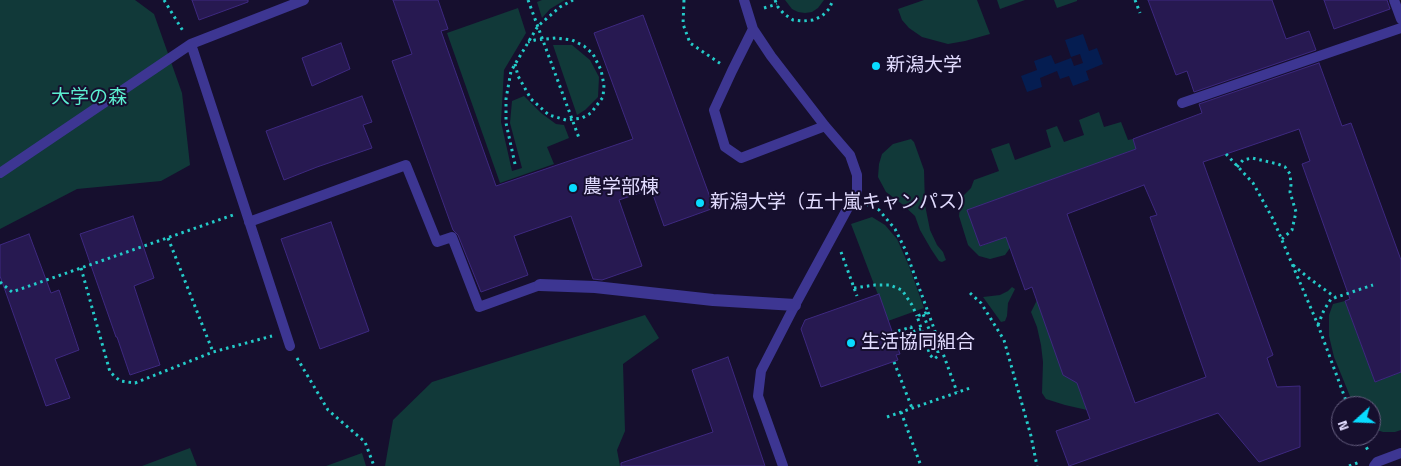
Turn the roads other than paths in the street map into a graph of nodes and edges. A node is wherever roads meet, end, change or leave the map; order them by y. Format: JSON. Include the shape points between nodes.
{"nodes":[{"id":1,"x":304,"y":0,"type":"edge"},
{"id":2,"x":744,"y":0,"type":"edge"},
{"id":3,"x":1394,"y":0,"type":"edge"},
{"id":4,"x":1401,"y":19,"type":"edge"},
{"id":5,"x":1401,"y":28,"type":"edge"},
{"id":6,"x":753,"y":29,"type":"junction"},
{"id":7,"x":191,"y":44,"type":"junction"},
{"id":8,"x":1182,"y":103,"type":"dead end"},
{"id":9,"x":825,"y":126,"type":"junction"},
{"id":10,"x":0,"y":173,"type":"edge"},
{"id":11,"x":250,"y":222,"type":"junction"},
{"id":12,"x":540,"y":286,"type":"joint"},
{"id":13,"x":795,"y":305,"type":"junction"},
{"id":14,"x":290,"y":346,"type":"road end"},
{"id":15,"x":1401,"y":453,"type":"edge"},
{"id":16,"x":783,"y":466,"type":"edge"},
{"id":17,"x":1374,"y":466,"type":"edge"}],
"edges":[{"from":1,"to":7,"type":"lane"},
{"from":2,"to":6,"type":"lane"},
{"from":3,"to":4,"type":"lane"},
{"from":5,"to":8,"type":"lane"},
{"from":6,"to":9,"type":"lane"},
{"from":6,"to":9,"type":"lane","via":[[714,110],[725,147],[741,158]]},
{"from":7,"to":10,"type":"lane"},
{"from":7,"to":11,"type":"lane"},
{"from":9,"to":13,"type":"lane","via":[[850,155],[857,175],[857,191]]},
{"from":11,"to":12,"type":"lane","via":[[406,165],[437,242],[452,237],[479,308]]},
{"from":11,"to":14,"type":"lane"},
{"from":12,"to":13,"type":"street","via":[[595,287]]},
{"from":13,"to":16,"type":"lane","via":[[762,372],[758,396]]},
{"from":15,"to":17,"type":"lane"}]}
